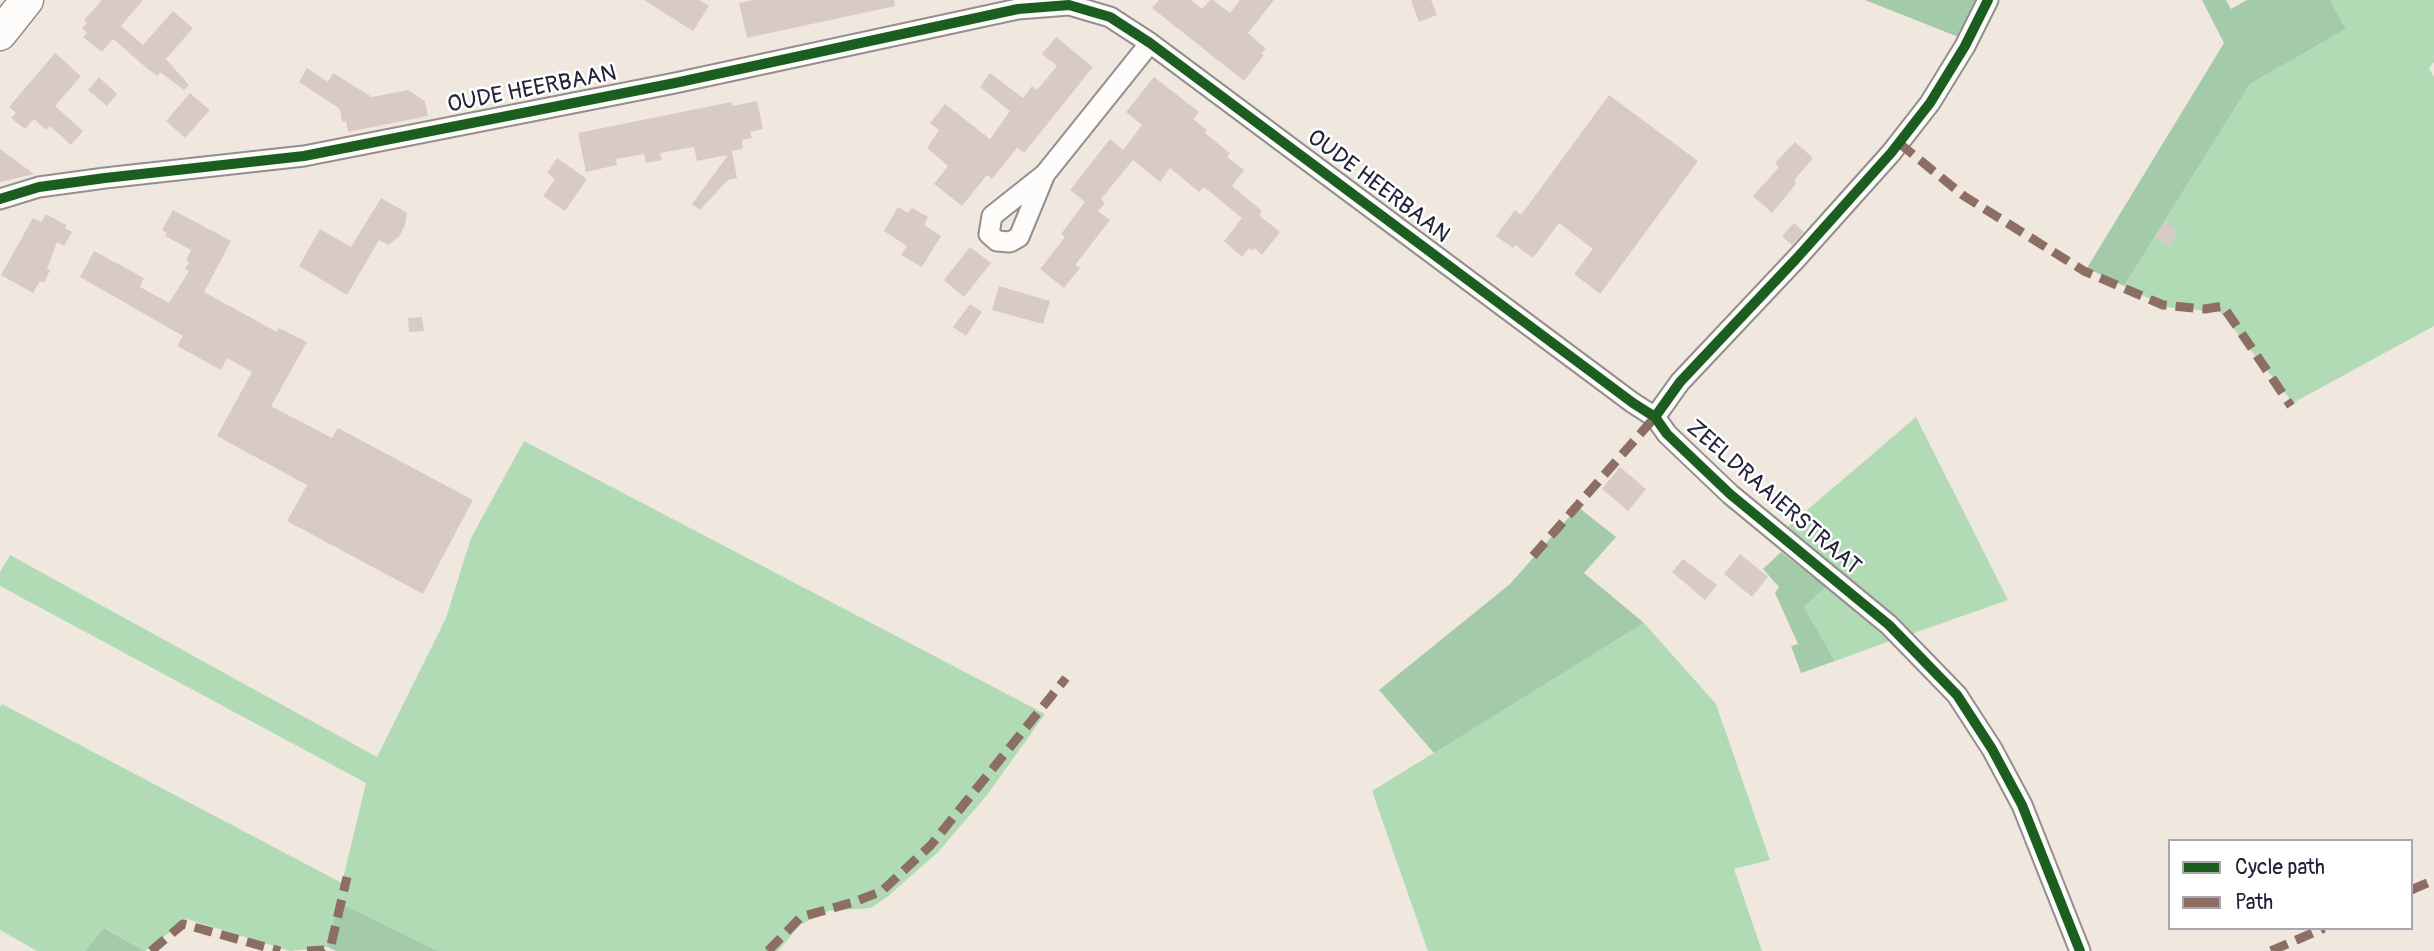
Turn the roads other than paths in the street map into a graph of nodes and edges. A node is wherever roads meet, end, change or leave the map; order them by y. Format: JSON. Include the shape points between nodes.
{"nodes":[{"id":1,"x":27,"y":0,"type":"edge"},
{"id":2,"x":1987,"y":0,"type":"edge"},
{"id":3,"x":1072,"y":2,"type":"edge"},
{"id":4,"x":0,"y":34,"type":"edge"},
{"id":5,"x":1150,"y":43,"type":"junction"},
{"id":6,"x":1045,"y":173,"type":"dead end"},
{"id":7,"x":0,"y":199,"type":"edge"},
{"id":8,"x":1655,"y":417,"type":"junction"},
{"id":9,"x":2080,"y":951,"type":"edge"}],
"edges":[{"from":1,"to":4,"type":"main road"},
{"from":2,"to":8,"type":"street","name":"ZEELDRAAIERSTRAAT","via":[[1930,103],[1899,143],[1681,382]]},
{"from":3,"to":5,"type":"street","name":"OUDE HEERBAAN","via":[[1110,17]]},
{"from":3,"to":7,"type":"street","name":"OUDE HEERBAAN","via":[[1018,9],[304,156],[78,181]]},
{"from":5,"to":6,"type":"street"},
{"from":5,"to":8,"type":"street","name":"OUDE HEERBAAN"},
{"from":8,"to":9,"type":"street","name":"ZEELDRAAIERSTRAAT","via":[[1730,494],[1889,625],[1957,695],[2022,805]]}]}
